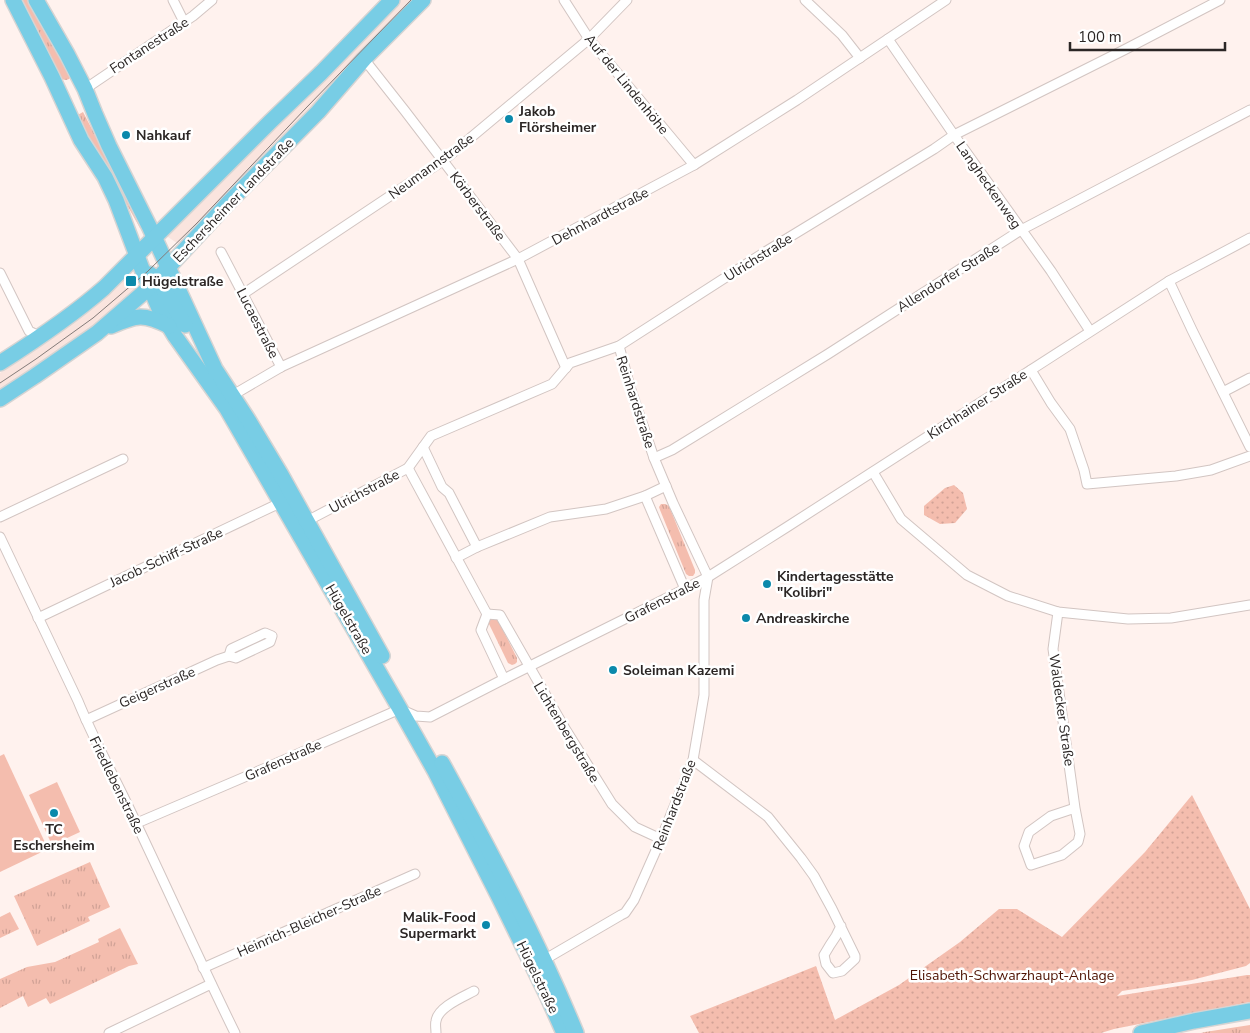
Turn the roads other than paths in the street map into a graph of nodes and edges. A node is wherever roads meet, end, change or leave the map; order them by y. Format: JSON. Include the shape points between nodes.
{"nodes":[{"id":1,"x":13,"y":0,"type":"edge"},
{"id":2,"x":36,"y":0,"type":"edge"},
{"id":3,"x":173,"y":0,"type":"edge"},
{"id":4,"x":212,"y":0,"type":"edge"},
{"id":5,"x":392,"y":0,"type":"edge"},
{"id":6,"x":423,"y":0,"type":"edge"},
{"id":7,"x":564,"y":0,"type":"edge"},
{"id":8,"x":627,"y":0,"type":"edge"},
{"id":9,"x":805,"y":0,"type":"edge"},
{"id":10,"x":946,"y":0,"type":"edge"},
{"id":11,"x":1220,"y":0,"type":"edge"},
{"id":12,"x":184,"y":22,"type":"junction"},
{"id":13,"x":589,"y":39,"type":"junction"},
{"id":14,"x":888,"y":39,"type":"junction"},
{"id":15,"x":860,"y":58,"type":"junction"},
{"id":16,"x":364,"y":59,"type":"junction"},
{"id":17,"x":52,"y":77,"type":"junction"},
{"id":18,"x":85,"y":89,"type":"junction"},
{"id":19,"x":1250,"y":110,"type":"edge"},
{"id":20,"x":94,"y":114,"type":"junction"},
{"id":21,"x":69,"y":116,"type":"junction"},
{"id":22,"x":954,"y":135,"type":"junction"},
{"id":23,"x":444,"y":160,"type":"junction"},
{"id":24,"x":694,"y":166,"type":"junction"},
{"id":25,"x":116,"y":200,"type":"junction"},
{"id":26,"x":1021,"y":230,"type":"junction"},
{"id":27,"x":1250,"y":238,"type":"edge"},
{"id":28,"x":154,"y":242,"type":"junction"},
{"id":29,"x":186,"y":248,"type":"junction"},
{"id":30,"x":221,"y":252,"type":"dead end"},
{"id":31,"x":518,"y":259,"type":"junction"},
{"id":32,"x":140,"y":263,"type":"junction"},
{"id":33,"x":168,"y":268,"type":"junction"},
{"id":34,"x":0,"y":273,"type":"edge"},
{"id":35,"x":1169,"y":281,"type":"junction"},
{"id":36,"x":153,"y":283,"type":"junction"},
{"id":37,"x":243,"y":294,"type":"junction"},
{"id":38,"x":168,"y":326,"type":"junction"},
{"id":39,"x":1090,"y":331,"type":"junction"},
{"id":40,"x":97,"y":333,"type":"junction"},
{"id":41,"x":41,"y":336,"type":"junction"},
{"id":42,"x":619,"y":346,"type":"junction"},
{"id":43,"x":0,"y":363,"type":"edge"},
{"id":44,"x":281,"y":367,"type":"junction"},
{"id":45,"x":566,"y":368,"type":"junction"},
{"id":46,"x":215,"y":369,"type":"junction"},
{"id":47,"x":1031,"y":370,"type":"junction"},
{"id":48,"x":1250,"y":378,"type":"edge"},
{"id":49,"x":1223,"y":392,"type":"junction"},
{"id":50,"x":232,"y":395,"type":"junction"},
{"id":51,"x":0,"y":399,"type":"edge"},
{"id":52,"x":423,"y":447,"type":"junction"},
{"id":53,"x":1250,"y":447,"type":"edge"},
{"id":54,"x":1250,"y":456,"type":"edge"},
{"id":55,"x":654,"y":458,"type":"junction"},
{"id":56,"x":123,"y":459,"type":"dead end"},
{"id":57,"x":408,"y":468,"type":"junction"},
{"id":58,"x":873,"y":472,"type":"junction"},
{"id":59,"x":666,"y":486,"type":"junction"},
{"id":60,"x":645,"y":496,"type":"junction"},
{"id":61,"x":287,"y":499,"type":"junction"},
{"id":62,"x":0,"y":517,"type":"edge"},
{"id":63,"x":307,"y":521,"type":"junction"},
{"id":64,"x":0,"y":537,"type":"edge"},
{"id":65,"x":477,"y":546,"type":"junction"},
{"id":66,"x":456,"y":558,"type":"junction"},
{"id":67,"x":708,"y":577,"type":"junction"},
{"id":68,"x":685,"y":589,"type":"junction"},
{"id":69,"x":1250,"y":605,"type":"edge"},
{"id":70,"x":1058,"y":612,"type":"junction"},
{"id":71,"x":487,"y":614,"type":"junction"},
{"id":72,"x":38,"y":618,"type":"junction"},
{"id":73,"x":229,"y":656,"type":"dead end"},
{"id":74,"x":529,"y":667,"type":"junction"},
{"id":75,"x":504,"y":679,"type":"junction"},
{"id":76,"x":400,"y":708,"type":"junction"},
{"id":77,"x":86,"y":720,"type":"junction"},
{"id":78,"x":420,"y":723,"type":"junction"},
{"id":79,"x":693,"y":760,"type":"junction"},
{"id":80,"x":1075,"y":808,"type":"junction"},
{"id":81,"x":137,"y":824,"type":"junction"},
{"id":82,"x":662,"y":839,"type":"junction"},
{"id":83,"x":415,"y":874,"type":"dead end"},
{"id":84,"x":841,"y":926,"type":"junction"},
{"id":85,"x":517,"y":934,"type":"junction"},
{"id":86,"x":542,"y":959,"type":"junction"},
{"id":87,"x":203,"y":968,"type":"junction"},
{"id":88,"x":211,"y":984,"type":"junction"},
{"id":89,"x":474,"y":991,"type":"dead end"},
{"id":90,"x":1250,"y":1011,"type":"edge"},
{"id":91,"x":109,"y":1033,"type":"edge"},
{"id":92,"x":235,"y":1033,"type":"edge"},
{"id":93,"x":436,"y":1033,"type":"edge"},
{"id":94,"x":564,"y":1033,"type":"edge"},
{"id":95,"x":576,"y":1033,"type":"edge"},
{"id":96,"x":1141,"y":1033,"type":"edge"}],
"edges":[{"from":1,"to":17,"type":"main road","name":"Hügelstraße"},
{"from":2,"to":18,"type":"main road","name":"Hügelstraße"},
{"from":3,"to":12,"type":"street"},
{"from":4,"to":12,"type":"street","name":"Fontanestraße"},
{"from":5,"to":28,"type":"main road","name":"Eschersheimer Landstraße"},
{"from":6,"to":16,"type":"main road","name":"Eschersheimer Landstraße"},
{"from":7,"to":13,"type":"street","name":"Auf der Lindenhöhe"},
{"from":8,"to":13,"type":"street","name":"Neumannstraße"},
{"from":9,"to":15,"type":"street"},
{"from":10,"to":14,"type":"street","name":"Dehnhardtstraße"},
{"from":11,"to":22,"type":"street","name":"Ulrichstraße"},
{"from":12,"to":18,"type":"street","name":"Fontanestraße"},
{"from":13,"to":23,"type":"street","name":"Neumannstraße"},
{"from":13,"to":24,"type":"street","name":"Auf der Lindenhöhe"},
{"from":14,"to":15,"type":"street","name":"Dehnhardtstraße"},
{"from":14,"to":22,"type":"street","name":"Langheckenweg"},
{"from":15,"to":24,"type":"street","name":"Dehnhardtstraße"},
{"from":16,"to":23,"type":"street","name":"Körberstraße"},
{"from":16,"to":29,"type":"main road","name":"Eschersheimer Landstraße","via":[[318,112]]},
{"from":17,"to":18,"type":"main road","via":[[66,90]]},
{"from":17,"to":21,"type":"main road","name":"Hügelstraße"},
{"from":18,"to":20,"type":"main road","name":"Hügelstraße"},
{"from":19,"to":26,"type":"street","name":"Allendorfer Straße"},
{"from":20,"to":21,"type":"main road","via":[[82,104],[75,106]]},
{"from":20,"to":28,"type":"main road","name":"Hügelstraße"},
{"from":21,"to":25,"type":"main road","name":"Hügelstraße"},
{"from":22,"to":26,"type":"street","name":"Langheckenweg"},
{"from":22,"to":42,"type":"street","name":"Ulrichstraße"},
{"from":23,"to":31,"type":"street","name":"Körberstraße"},
{"from":23,"to":37,"type":"street","name":"Neumannstraße"},
{"from":24,"to":31,"type":"street","name":"Dehnhardtstraße"},
{"from":25,"to":28,"type":"main road","via":[[141,236]]},
{"from":25,"to":32,"type":"main road","name":"Hügelstraße"},
{"from":26,"to":39,"type":"street","name":"Langheckenweg"},
{"from":26,"to":55,"type":"street","name":"Allendorfer Straße","via":[[828,354]]},
{"from":27,"to":35,"type":"street","name":"Kirchhainer Straße"},
{"from":28,"to":29,"type":"main road","via":[[172,249]]},
{"from":28,"to":32,"type":"main road","name":"Eschersheimer Landstraße"},
{"from":28,"to":33,"type":"main road","name":"Hügelstraße"},
{"from":29,"to":33,"type":"main road","name":"Eschersheimer Landstraße"},
{"from":30,"to":37,"type":"street","name":"Lucaestraße"},
{"from":31,"to":44,"type":"street","name":"Dehnhardtstraße"},
{"from":31,"to":45,"type":"street","name":"Körberstraße"},
{"from":32,"to":36,"type":"main road","name":"Hügelstraße"},
{"from":32,"to":41,"type":"main road","name":"Eschersheimer Landstraße","via":[[125,268],[83,306]]},
{"from":33,"to":36,"type":"main road","name":"Eschersheimer Landstraße"},
{"from":33,"to":46,"type":"main road","name":"Hügelstraße"},
{"from":34,"to":41,"type":"street","via":[[29,331]]},
{"from":35,"to":39,"type":"street","name":"Kirchhainer Straße"},
{"from":35,"to":49,"type":"street"},
{"from":36,"to":38,"type":"main road","name":"Hügelstraße","via":[[155,300]]},
{"from":36,"to":40,"type":"main road","name":"Eschersheimer Landstraße"},
{"from":36,"to":46,"type":"main road"},
{"from":37,"to":44,"type":"street","name":"Lucaestraße"},
{"from":38,"to":40,"type":"main road","via":[[140,316]]},
{"from":38,"to":61,"type":"main road","name":"Hügelstraße"},
{"from":39,"to":47,"type":"street","name":"Kirchhainer Straße"},
{"from":40,"to":51,"type":"main road","name":"Eschersheimer Landstraße"},
{"from":41,"to":43,"type":"main road","name":"Eschersheimer Landstraße"},
{"from":42,"to":45,"type":"street","name":"Ulrichstraße","via":[[570,363]]},
{"from":42,"to":55,"type":"street","name":"Reinhardstraße"},
{"from":44,"to":50,"type":"street","name":"Dehnhardtstraße"},
{"from":45,"to":52,"type":"street","name":"Ulrichstraße","via":[[552,384],[431,436]]},
{"from":46,"to":50,"type":"main road","name":"Hügelstraße"},
{"from":47,"to":54,"type":"street","via":[[1070,429],[1087,484],[1211,470]]},
{"from":47,"to":58,"type":"street","name":"Kirchhainer Straße"},
{"from":48,"to":49,"type":"street"},
{"from":49,"to":53,"type":"street"},
{"from":50,"to":61,"type":"main road","name":"Hügelstraße","via":[[248,418]]},
{"from":52,"to":57,"type":"street","name":"Ulrichstraße"},
{"from":52,"to":65,"type":"street"},
{"from":55,"to":59,"type":"street","name":"Reinhardstraße"},
{"from":56,"to":62,"type":"street"},
{"from":57,"to":63,"type":"street","name":"Ulrichstraße"},
{"from":57,"to":66,"type":"street","name":"Lichtenbergstraße"},
{"from":58,"to":67,"type":"street","name":"Kirchhainer Straße"},
{"from":58,"to":70,"type":"street","via":[[901,519],[967,574],[1008,596]]},
{"from":59,"to":60,"type":"street"},
{"from":59,"to":67,"type":"street","name":"Reinhardstraße"},
{"from":60,"to":65,"type":"street","via":[[606,509],[550,517]]},
{"from":60,"to":68,"type":"street"},
{"from":61,"to":63,"type":"main road","name":"Hügelstraße"},
{"from":61,"to":72,"type":"street","name":"Jacob-Schiff-Straße"},
{"from":61,"to":76,"type":"main road","name":"Hügelstraße"},
{"from":63,"to":78,"type":"main road","name":"Hügelstraße"},
{"from":64,"to":72,"type":"street","name":"Friedlebenstraße"},
{"from":65,"to":66,"type":"street"},
{"from":66,"to":71,"type":"street","name":"Lichtenbergstraße"},
{"from":67,"to":68,"type":"street","name":"Grafenstraße"},
{"from":67,"to":79,"type":"street","name":"Reinhardstraße","via":[[704,600],[704,695]]},
{"from":68,"to":74,"type":"street","name":"Grafenstraße"},
{"from":69,"to":70,"type":"street","via":[[1171,618]]},
{"from":70,"to":80,"type":"street","name":"Waldecker Straße","via":[[1053,649]]},
{"from":71,"to":74,"type":"street","name":"Lichtenbergstraße","via":[[500,615]]},
{"from":71,"to":75,"type":"street","via":[[481,630]]},
{"from":72,"to":77,"type":"street","name":"Friedlebenstraße"},
{"from":73,"to":77,"type":"street","name":"Geigerstraße"},
{"from":74,"to":75,"type":"street","name":"Grafenstraße"},
{"from":74,"to":82,"type":"street","name":"Lichtenbergstraße","via":[[612,804],[635,828]]},
{"from":75,"to":78,"type":"street","name":"Grafenstraße"},
{"from":76,"to":78,"type":"main road","name":"Hügelstraße"},
{"from":76,"to":81,"type":"street","name":"Grafenstraße"},
{"from":77,"to":81,"type":"street","name":"Friedlebenstraße"},
{"from":78,"to":85,"type":"main road","name":"Hügelstraße","via":[[435,771]]},
{"from":78,"to":86,"type":"main road","name":"Hügelstraße","via":[[486,843]]},
{"from":79,"to":82,"type":"street","name":"Reinhardstraße"},
{"from":79,"to":84,"type":"street","via":[[768,816],[814,876]]},
{"from":80,"to":80,"type":"street","name":"Waldecker Straße","via":[[1051,816],[1030,832],[1024,846],[1031,865],[1062,856],[1078,842],[1080,834]]},
{"from":81,"to":87,"type":"street","name":"Friedlebenstraße"},
{"from":82,"to":86,"type":"street","name":"Reinhardstraße","via":[[625,913]]},
{"from":83,"to":87,"type":"street","name":"Heinrich-Bleicher-Straße"},
{"from":84,"to":84,"type":"street","via":[[824,955],[833,973],[842,971],[855,959]]},
{"from":85,"to":86,"type":"main road"},
{"from":85,"to":94,"type":"main road","name":"Hügelstraße"},
{"from":86,"to":95,"type":"main road","name":"Hügelstraße"},
{"from":87,"to":88,"type":"street","name":"Friedlebenstraße"},
{"from":88,"to":91,"type":"street"},
{"from":88,"to":92,"type":"street","name":"Friedlebenstraße"},
{"from":89,"to":93,"type":"street","via":[[438,1014]]},
{"from":90,"to":96,"type":"main road"}]}
